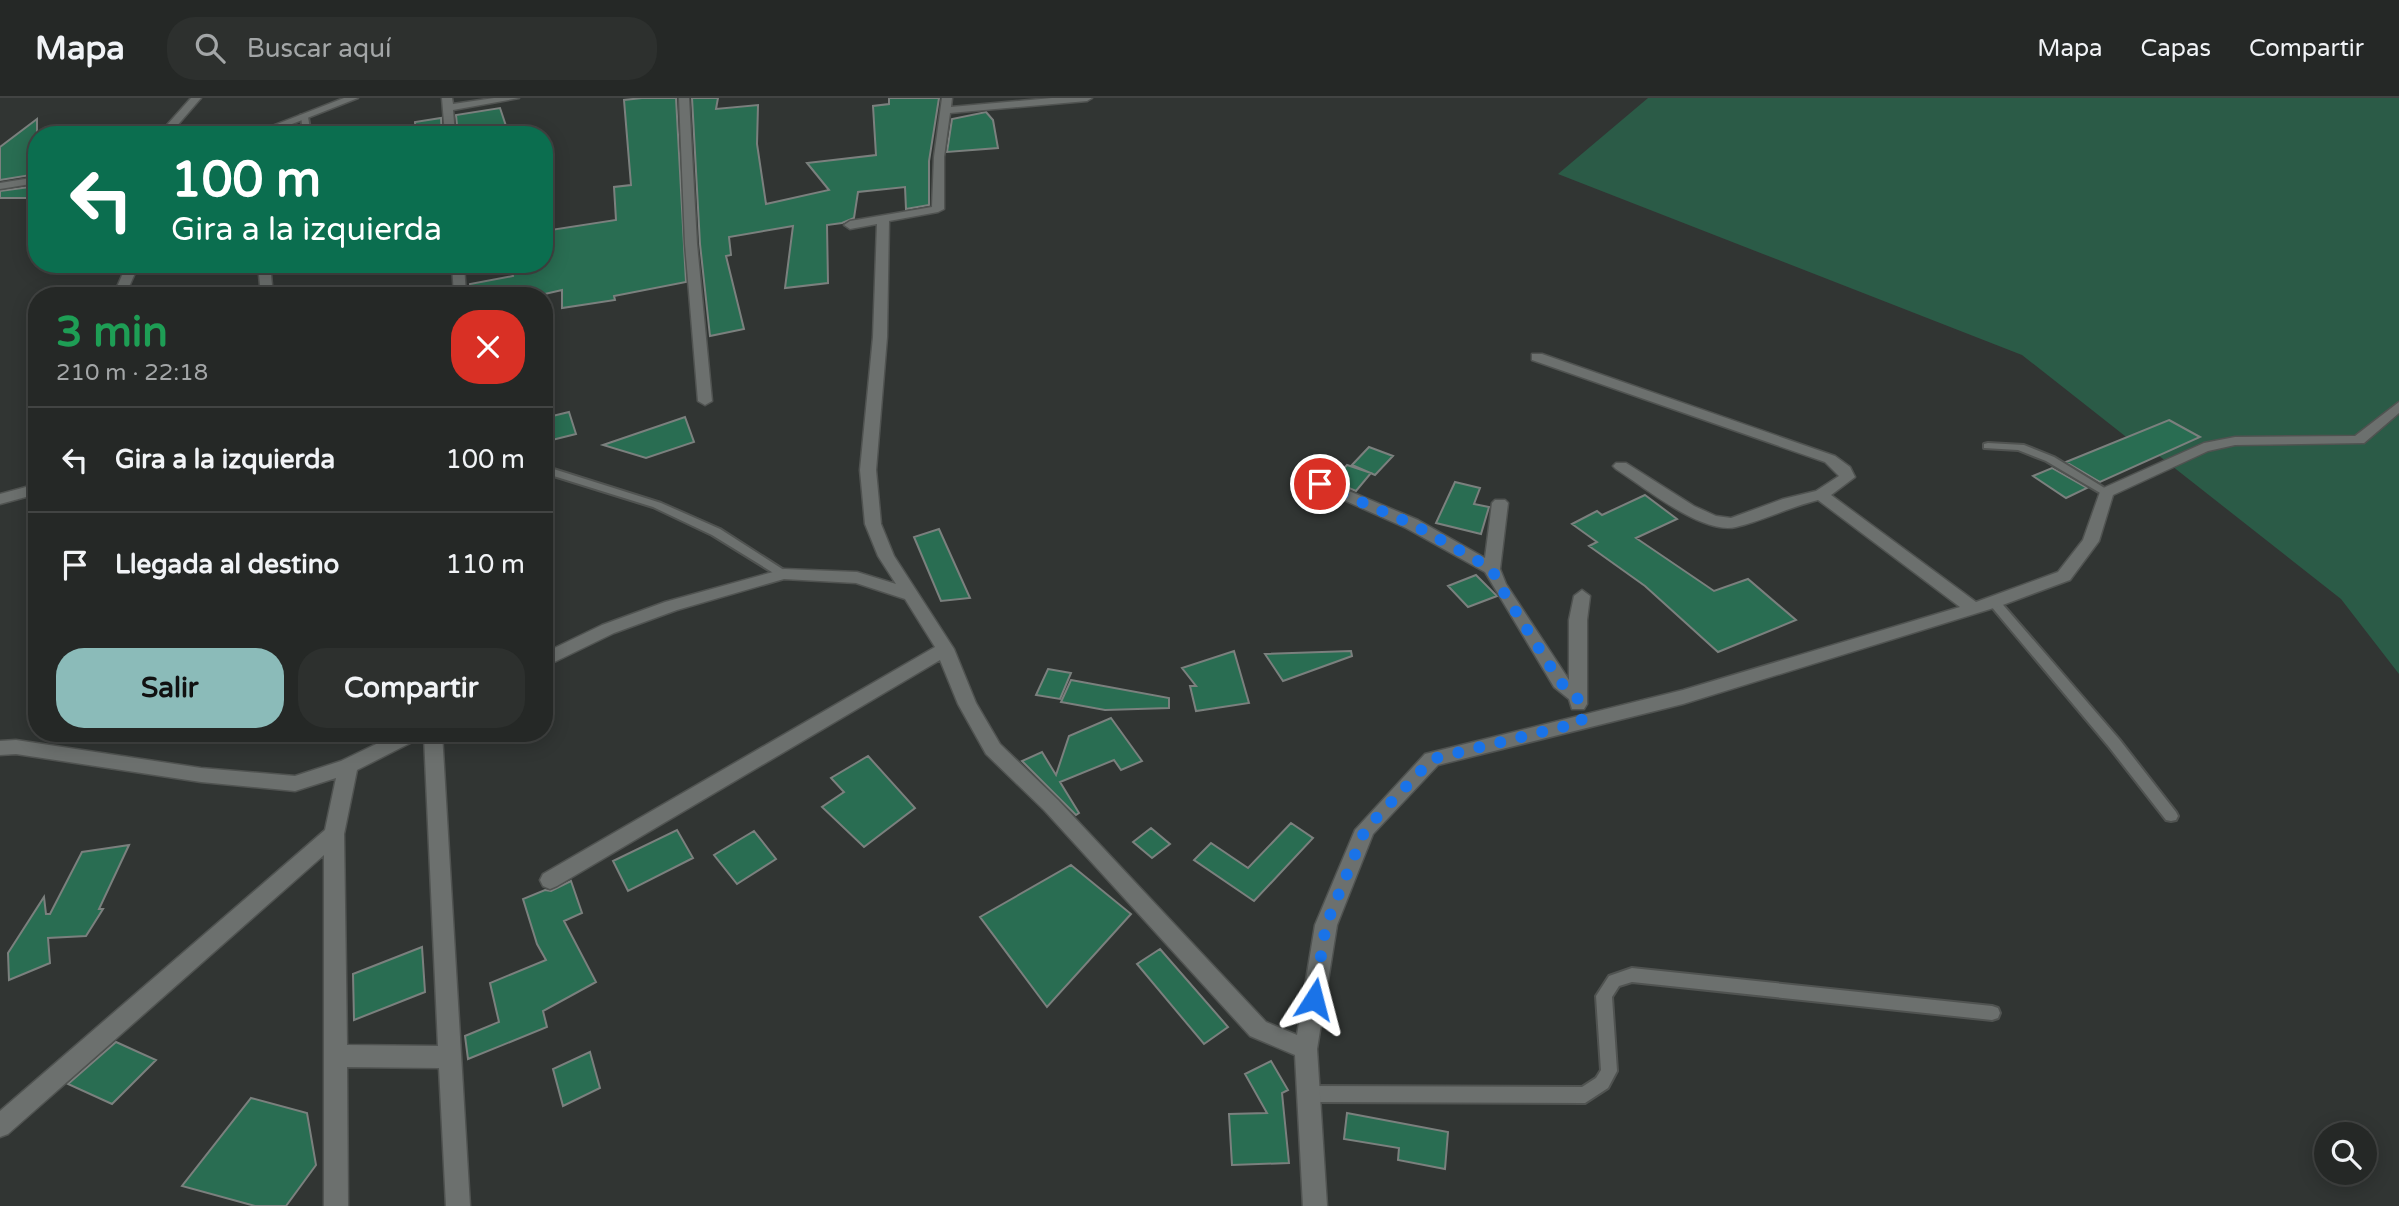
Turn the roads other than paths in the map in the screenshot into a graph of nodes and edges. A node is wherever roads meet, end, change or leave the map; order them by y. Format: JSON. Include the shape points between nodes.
{"nodes":[{"id":1,"x":196,"y":98,"type":"edge"},
{"id":2,"x":353,"y":98,"type":"edge"},
{"id":3,"x":514,"y":98,"type":"edge"},
{"id":4,"x":684,"y":98,"type":"edge"},
{"id":5,"x":1087,"y":98,"type":"edge"},
{"id":6,"x":448,"y":103,"type":"edge"},
{"id":7,"x":947,"y":104,"type":"edge"},
{"id":8,"x":304,"y":117,"type":"junction"},
{"id":9,"x":171,"y":126,"type":"edge"},
{"id":10,"x":284,"y":126,"type":"edge"},
{"id":11,"x":306,"y":126,"type":"edge"},
{"id":12,"x":449,"y":126,"type":"edge"},
{"id":13,"x":28,"y":182,"type":"edge"},
{"id":14,"x":2,"y":187,"type":"edge"},
{"id":15,"x":883,"y":219,"type":"junction"},
{"id":16,"x":850,"y":225,"type":"dead end"},
{"id":17,"x":1537,"y":358,"type":"dead end"},
{"id":18,"x":705,"y":401,"type":"dead end"},
{"id":19,"x":2399,"y":406,"type":"edge"},
{"id":20,"x":1989,"y":446,"type":"dead end"},
{"id":21,"x":1621,"y":466,"type":"dead end"},
{"id":22,"x":553,"y":472,"type":"edge"},
{"id":23,"x":1320,"y":484,"type":"dead end"},
{"id":24,"x":28,"y":491,"type":"edge"},
{"id":25,"x":2106,"y":492,"type":"junction"},
{"id":26,"x":1821,"y":495,"type":"junction"},
{"id":27,"x":0,"y":499,"type":"edge"},
{"id":28,"x":1500,"y":503,"type":"dead end"},
{"id":29,"x":1492,"y":569,"type":"junction"},
{"id":30,"x":784,"y":574,"type":"junction"},
{"id":31,"x":911,"y":596,"type":"junction"},
{"id":32,"x":1582,"y":596,"type":"dead end"},
{"id":33,"x":1994,"y":602,"type":"junction"},
{"id":34,"x":1973,"y":608,"type":"junction"},
{"id":35,"x":946,"y":649,"type":"junction"},
{"id":36,"x":553,"y":656,"type":"edge"},
{"id":37,"x":1577,"y":696,"type":"junction"},
{"id":38,"x":1582,"y":722,"type":"junction"},
{"id":39,"x":397,"y":742,"type":"edge"},
{"id":40,"x":434,"y":742,"type":"edge"},
{"id":41,"x":0,"y":748,"type":"edge"},
{"id":42,"x":348,"y":766,"type":"junction"},
{"id":43,"x":2171,"y":816,"type":"dead end"},
{"id":44,"x":334,"y":834,"type":"junction"},
{"id":45,"x":550,"y":880,"type":"dead end"},
{"id":46,"x":1992,"y":1013,"type":"dead end"},
{"id":47,"x":1306,"y":1049,"type":"junction"},
{"id":48,"x":336,"y":1056,"type":"junction"},
{"id":49,"x":451,"y":1057,"type":"junction"},
{"id":50,"x":1310,"y":1094,"type":"junction"},
{"id":51,"x":0,"y":1126,"type":"edge"},
{"id":52,"x":336,"y":1206,"type":"edge"},
{"id":53,"x":458,"y":1206,"type":"edge"},
{"id":54,"x":1315,"y":1206,"type":"edge"}],
"edges":[{"from":1,"to":9,"type":"street"},
{"from":2,"to":8,"type":"street"},
{"from":3,"to":6,"type":"street"},
{"from":4,"to":18,"type":"street"},
{"from":5,"to":7,"type":"street"},
{"from":6,"to":12,"type":"street"},
{"from":7,"to":15,"type":"street","via":[[939,157],[940,207]]},
{"from":8,"to":10,"type":"street"},
{"from":8,"to":11,"type":"lane"},
{"from":13,"to":14,"type":"street"},
{"from":15,"to":16,"type":"street"},
{"from":15,"to":31,"type":"street","via":[[880,337],[868,470],[873,524]]},
{"from":17,"to":26,"type":"street","via":[[1830,459],[1847,477]]},
{"from":19,"to":25,"type":"street","via":[[2359,440],[2235,441],[2204,447]]},
{"from":20,"to":25,"type":"lane","via":[[2020,447]]},
{"from":21,"to":26,"type":"street","via":[[1713,521],[1732,523]]},
{"from":22,"to":30,"type":"lane","via":[[657,505],[716,531]]},
{"from":23,"to":29,"type":"street","via":[[1412,524]]},
{"from":24,"to":27,"type":"street"},
{"from":25,"to":33,"type":"street","via":[[2091,541],[2064,576]]},
{"from":26,"to":34,"type":"street"},
{"from":28,"to":29,"type":"street"},
{"from":29,"to":37,"type":"street","via":[[1560,682]]},
{"from":30,"to":31,"type":"street","via":[[857,578]]},
{"from":30,"to":36,"type":"street","via":[[671,606],[608,629]]},
{"from":31,"to":35,"type":"street"},
{"from":32,"to":37,"type":"street","via":[[1577,620]]},
{"from":33,"to":34,"type":"street"},
{"from":33,"to":43,"type":"lane"},
{"from":34,"to":38,"type":"street","via":[[1683,697]]},
{"from":35,"to":45,"type":"street"},
{"from":35,"to":47,"type":"street","via":[[967,704],[993,749],[1258,1029]]},
{"from":37,"to":38,"type":"street"},
{"from":38,"to":47,"type":"street","via":[[1432,759],[1365,830],[1326,925]]},
{"from":39,"to":42,"type":"street"},
{"from":40,"to":49,"type":"street"},
{"from":41,"to":42,"type":"street","via":[[296,784]]},
{"from":42,"to":44,"type":"street"},
{"from":44,"to":48,"type":"street"},
{"from":44,"to":51,"type":"street"},
{"from":46,"to":50,"type":"lane","via":[[1632,975],[1614,981],[1604,996],[1609,1072],[1585,1095]]},
{"from":47,"to":50,"type":"street"},
{"from":48,"to":49,"type":"street"},
{"from":48,"to":52,"type":"street"},
{"from":49,"to":53,"type":"street"},
{"from":50,"to":54,"type":"street"}]}
